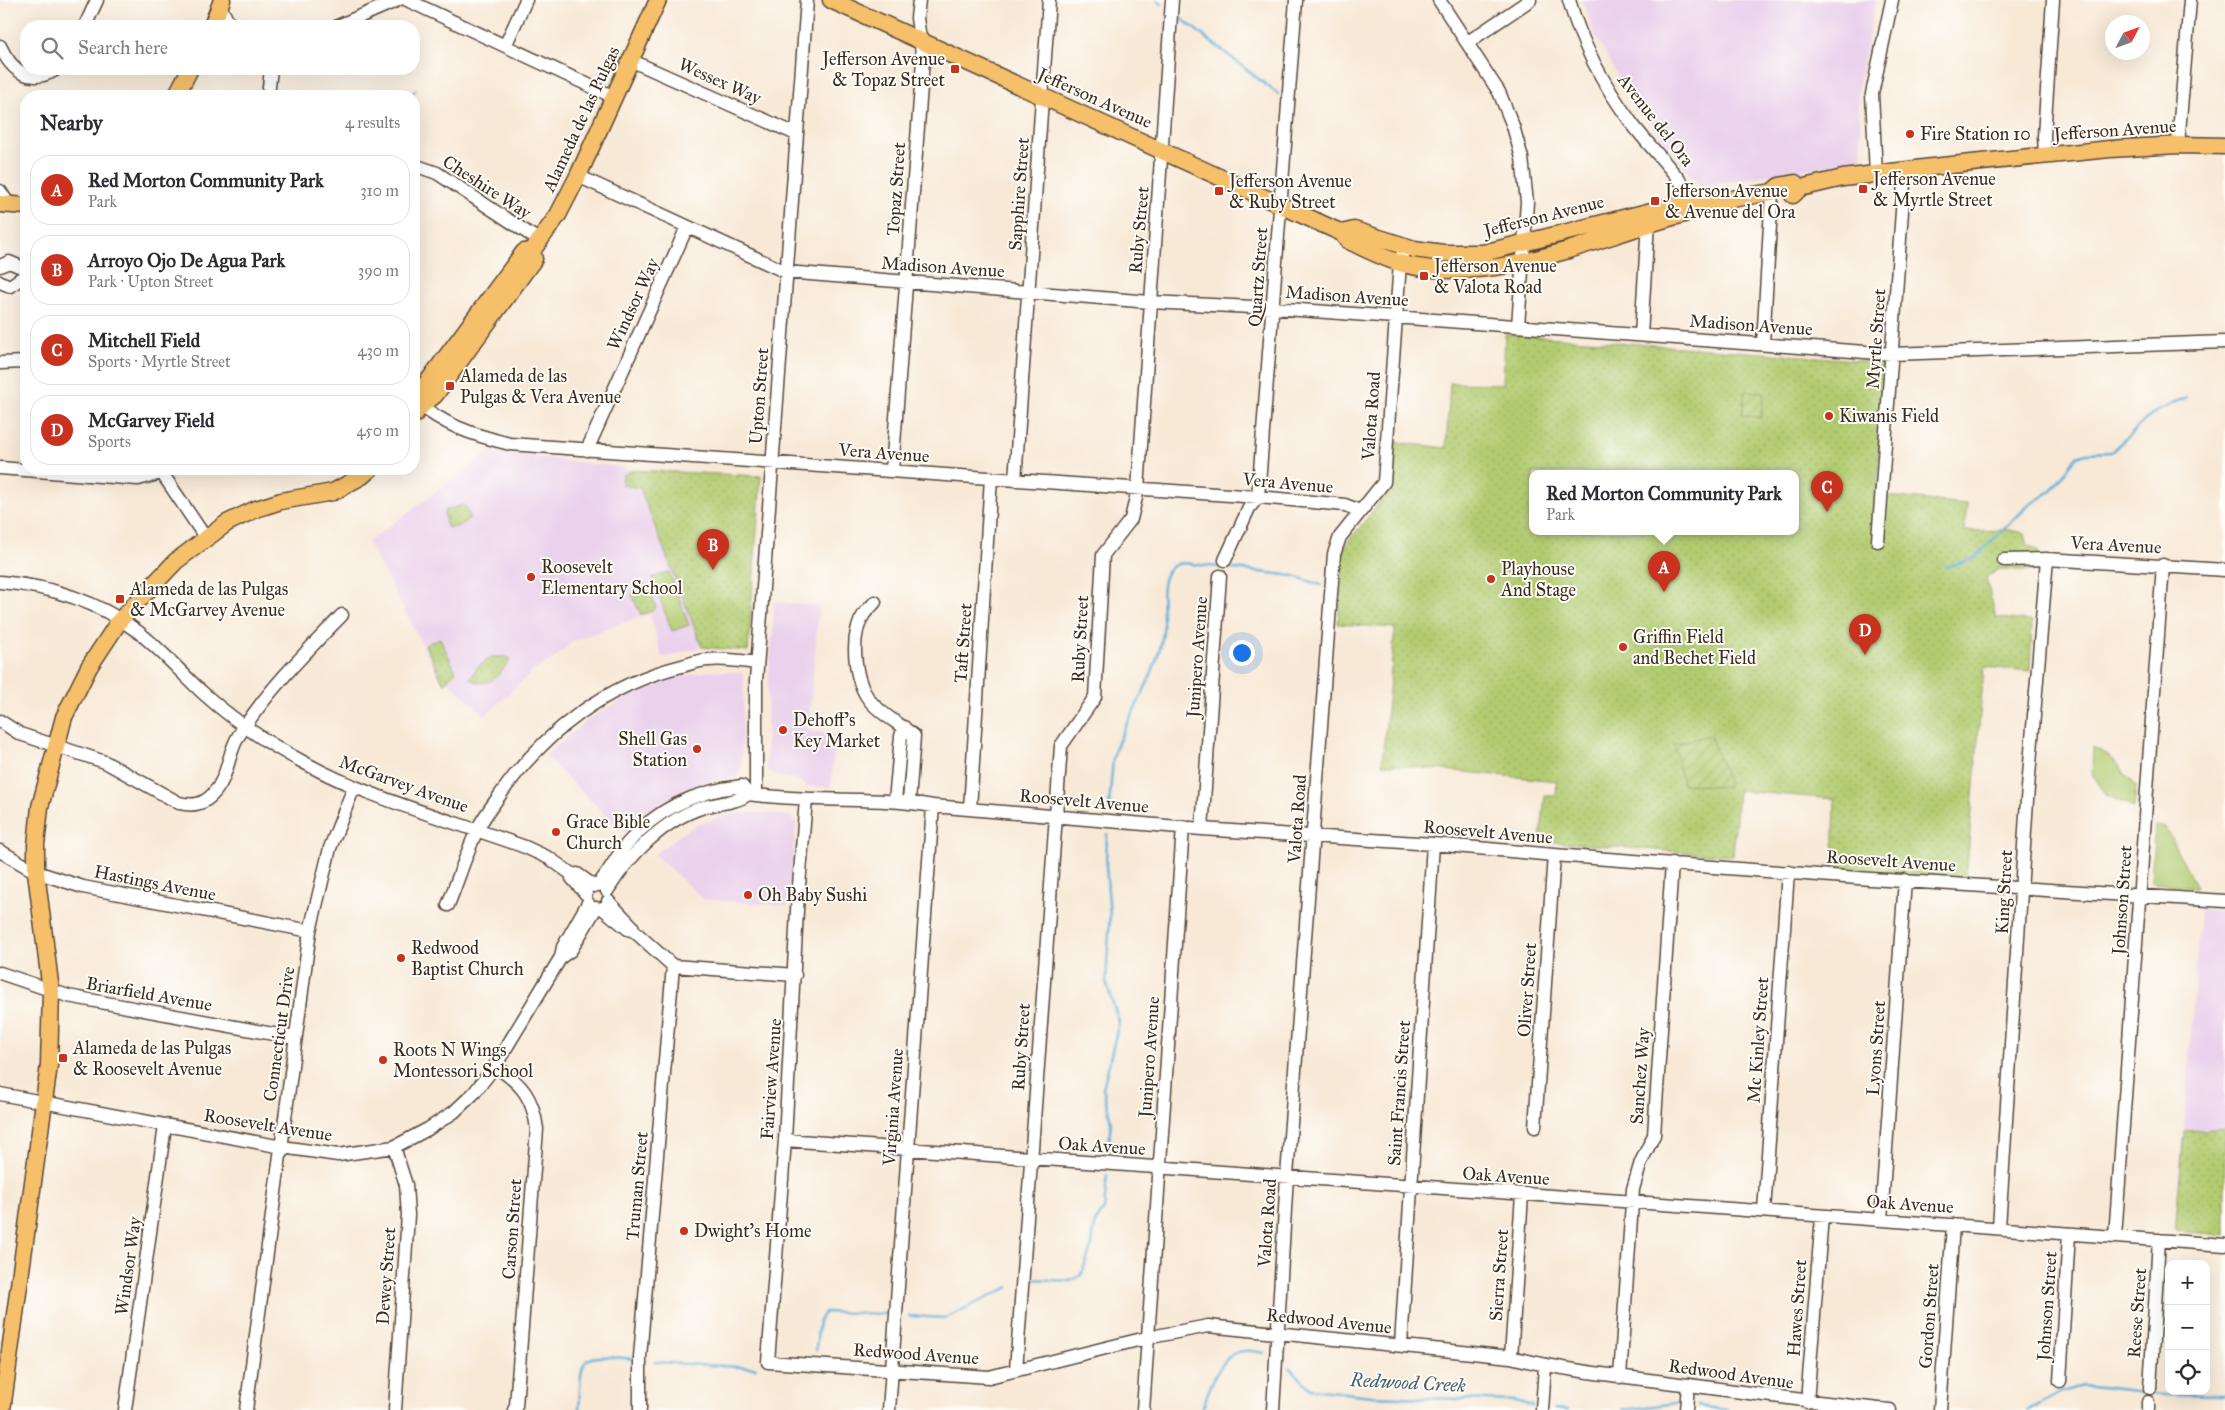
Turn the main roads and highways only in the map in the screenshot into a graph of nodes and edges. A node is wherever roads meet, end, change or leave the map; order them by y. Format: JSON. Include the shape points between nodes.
{"nodes":[{"id":1,"x":658,"y":0,"type":"edge"},
{"id":2,"x":831,"y":0,"type":"edge"},
{"id":3,"x":221,"y":3,"type":"edge"},
{"id":4,"x":214,"y":20,"type":"edge"},
{"id":5,"x":187,"y":75,"type":"edge"},
{"id":6,"x":197,"y":75,"type":"edge"},
{"id":7,"x":179,"y":90,"type":"edge"},
{"id":8,"x":190,"y":90,"type":"edge"},
{"id":9,"x":2225,"y":146,"type":"edge"},
{"id":10,"x":20,"y":195,"type":"edge"},
{"id":11,"x":3,"y":199,"type":"edge"},
{"id":12,"x":20,"y":204,"type":"edge"},
{"id":13,"x":1697,"y":205,"type":"junction"},
{"id":14,"x":1402,"y":255,"type":"junction"},
{"id":15,"x":420,"y":398,"type":"edge"},
{"id":16,"x":363,"y":475,"type":"edge"},
{"id":17,"x":2,"y":1410,"type":"edge"}],
"edges":[{"from":1,"to":15,"type":"main road","name":"Alameda de las Pulgas","via":[[558,215],[536,246],[524,252],[426,384]]},
{"from":2,"to":14,"type":"main road","name":"Jefferson Avenue","via":[[1280,204],[1342,233],[1347,240]]},
{"from":3,"to":4,"type":"main road"},
{"from":5,"to":7,"type":"main road"},
{"from":6,"to":8,"type":"main road"},
{"from":9,"to":13,"type":"main road","name":"Jefferson Avenue","via":[[2178,145],[1905,170],[1800,188],[1795,183],[1779,186],[1772,192]]},
{"from":10,"to":11,"type":"main road"},
{"from":11,"to":12,"type":"main road"},
{"from":13,"to":14,"type":"main road","name":"Jefferson Avenue","via":[[1684,203],[1483,253]]},
{"from":13,"to":14,"type":"main road","name":"Jefferson Avenue","via":[[1684,214],[1522,262],[1478,270],[1435,269]]},
{"from":16,"to":17,"type":"main road","via":[[338,489],[256,509],[227,522],[205,537],[176,561],[120,620],[89,667],[64,717],[40,807],[36,845],[52,1032]]}]}
